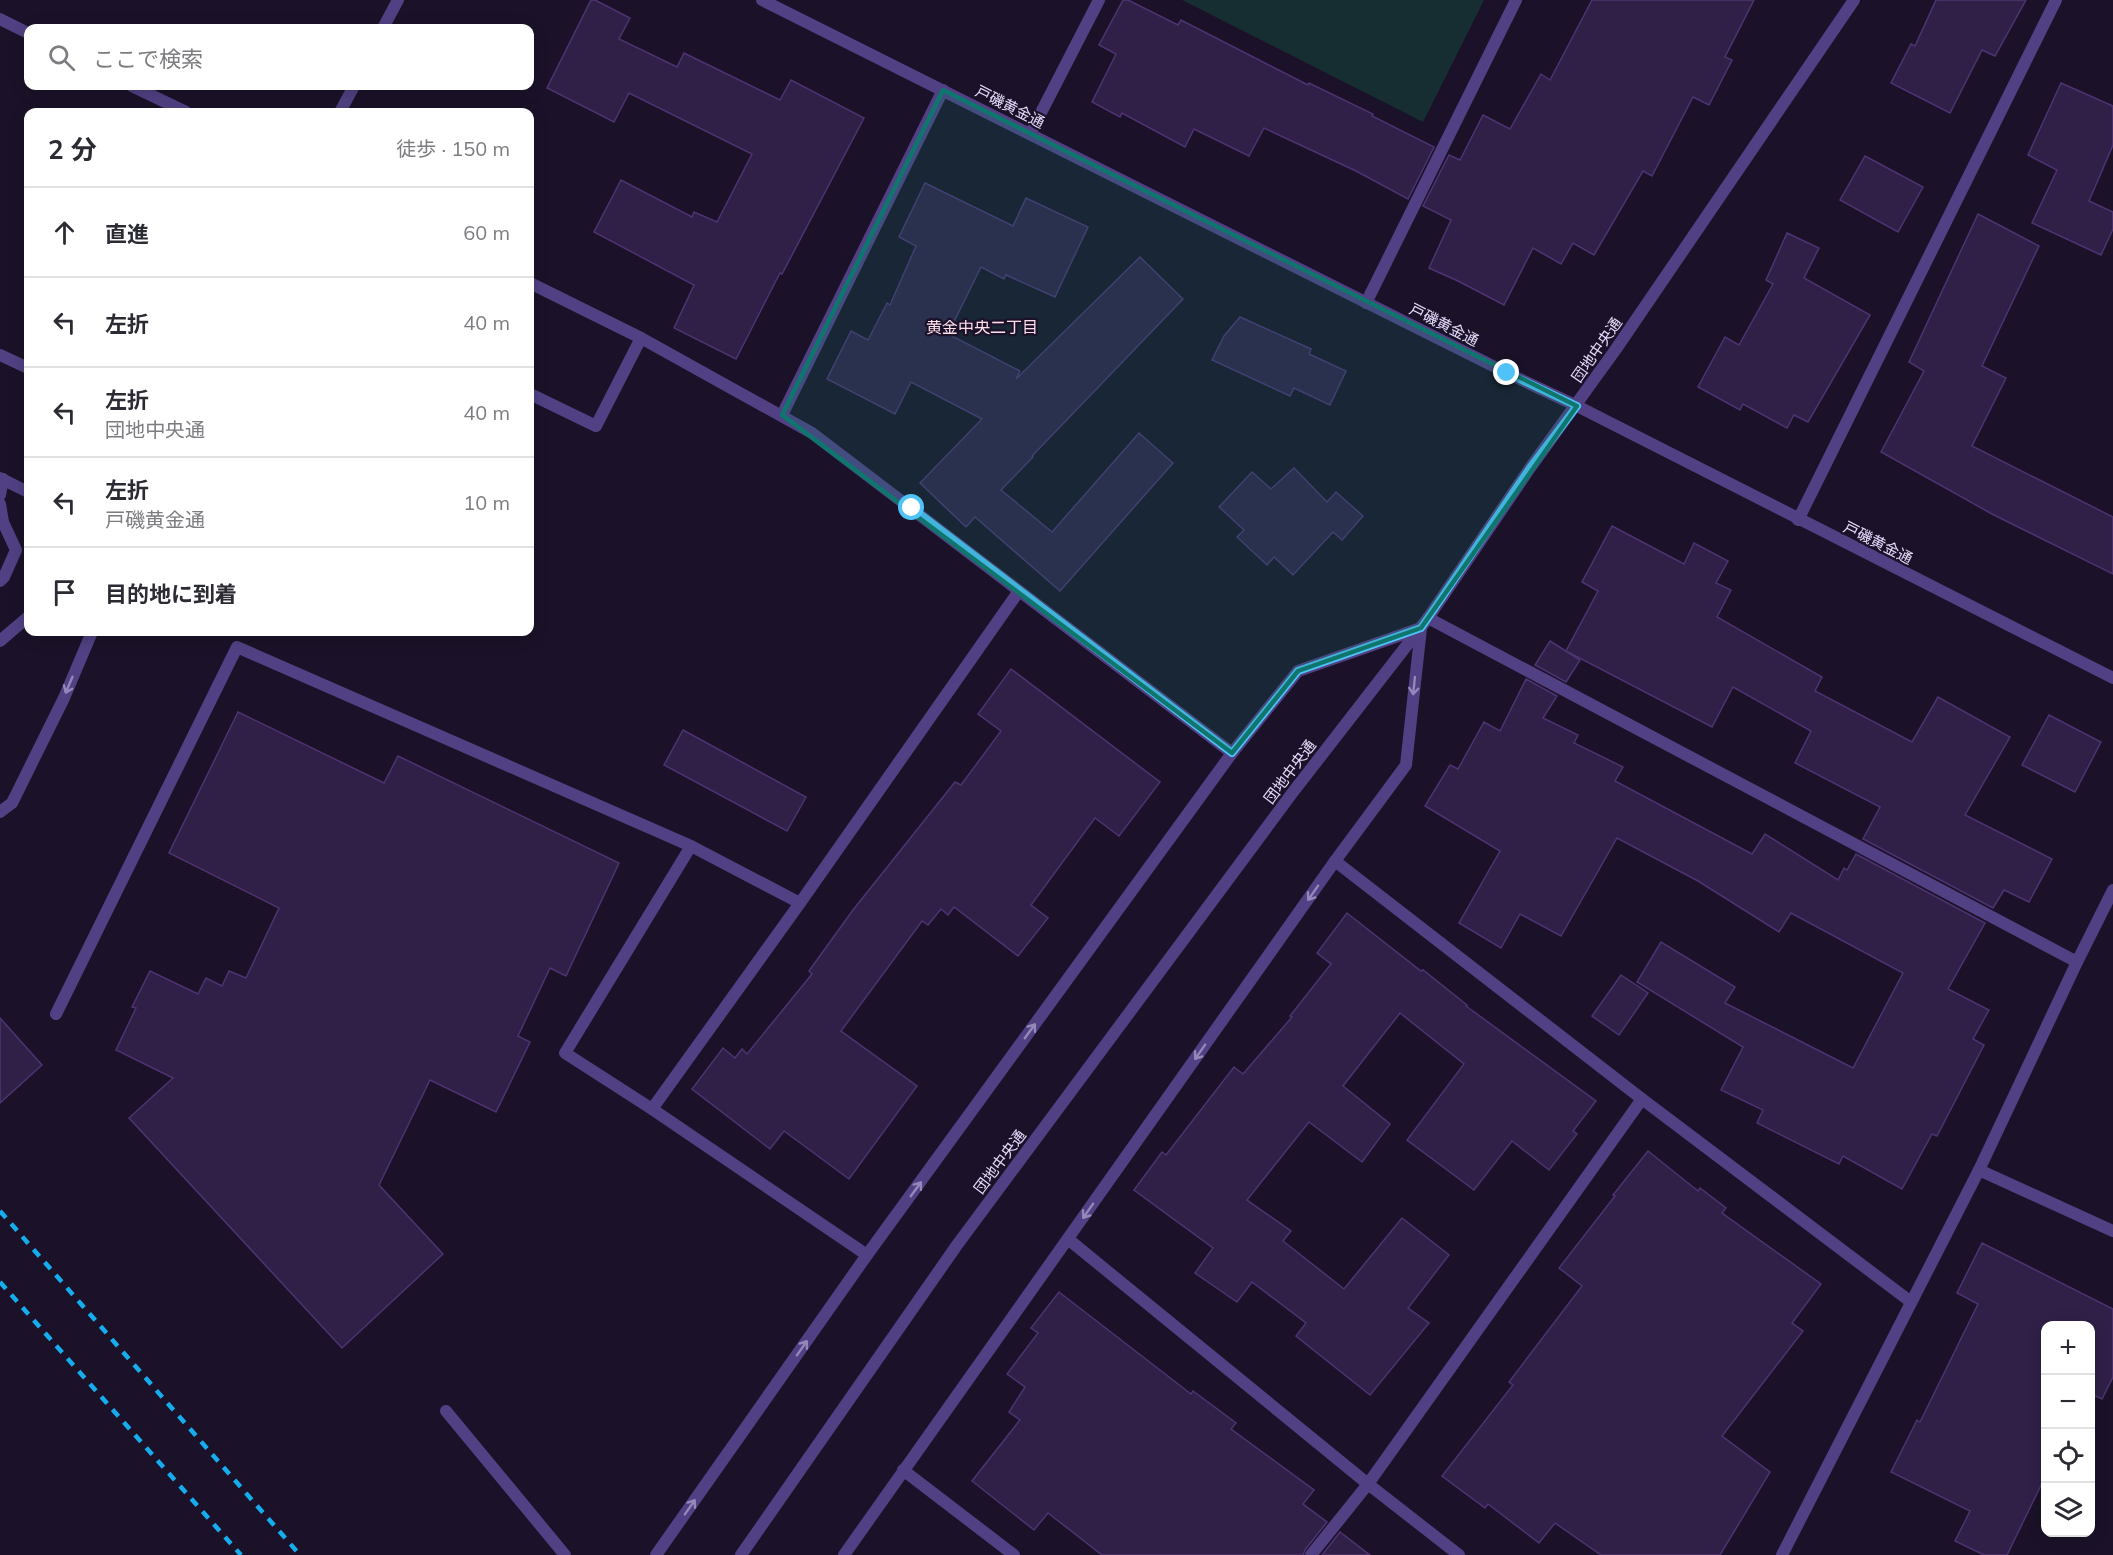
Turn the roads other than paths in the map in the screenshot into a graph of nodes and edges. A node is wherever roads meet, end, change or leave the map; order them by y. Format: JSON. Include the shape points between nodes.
{"nodes":[{"id":1,"x":398,"y":0,"type":"edge"},
{"id":2,"x":762,"y":0,"type":"edge"},
{"id":3,"x":1098,"y":0,"type":"edge"},
{"id":4,"x":1516,"y":0,"type":"edge"},
{"id":5,"x":1854,"y":0,"type":"edge"},
{"id":6,"x":2056,"y":0,"type":"edge"},
{"id":7,"x":779,"y":4,"type":"edge"},
{"id":8,"x":0,"y":19,"type":"edge"},
{"id":9,"x":385,"y":24,"type":"edge"},
{"id":10,"x":24,"y":31,"type":"edge"},
{"id":11,"x":140,"y":90,"type":"edge"},
{"id":12,"x":352,"y":90,"type":"edge"},
{"id":13,"x":943,"y":90,"type":"junction"},
{"id":14,"x":178,"y":108,"type":"edge"},
{"id":15,"x":342,"y":108,"type":"edge"},
{"id":16,"x":1030,"y":134,"type":"junction"},
{"id":17,"x":534,"y":285,"type":"edge"},
{"id":18,"x":1366,"y":303,"type":"junction"},
{"id":19,"x":641,"y":338,"type":"junction"},
{"id":20,"x":0,"y":355,"type":"edge"},
{"id":21,"x":24,"y":366,"type":"edge"},
{"id":22,"x":534,"y":396,"type":"edge"},
{"id":23,"x":1577,"y":406,"type":"junction"},
{"id":24,"x":782,"y":415,"type":"junction"},
{"id":25,"x":2,"y":479,"type":"edge"},
{"id":26,"x":24,"y":490,"type":"edge"},
{"id":27,"x":0,"y":495,"type":"edge"},
{"id":28,"x":0,"y":504,"type":"edge"},
{"id":29,"x":1798,"y":520,"type":"junction"},
{"id":30,"x":0,"y":581,"type":"edge"},
{"id":31,"x":1019,"y":591,"type":"junction"},
{"id":32,"x":24,"y":620,"type":"edge"},
{"id":33,"x":1424,"y":623,"type":"junction"},
{"id":34,"x":90,"y":636,"type":"edge"},
{"id":35,"x":0,"y":640,"type":"edge"},
{"id":36,"x":2113,"y":678,"type":"edge"},
{"id":37,"x":1232,"y":753,"type":"junction"},
{"id":38,"x":0,"y":812,"type":"edge"},
{"id":39,"x":692,"y":846,"type":"junction"},
{"id":40,"x":1335,"y":861,"type":"junction"},
{"id":41,"x":2113,"y":890,"type":"edge"},
{"id":42,"x":800,"y":903,"type":"junction"},
{"id":43,"x":2077,"y":962,"type":"junction"},
{"id":44,"x":56,"y":1014,"type":"dead end"},
{"id":45,"x":1642,"y":1099,"type":"junction"},
{"id":46,"x":652,"y":1109,"type":"junction"},
{"id":47,"x":1979,"y":1170,"type":"junction"},
{"id":48,"x":2113,"y":1231,"type":"edge"},
{"id":49,"x":1068,"y":1239,"type":"junction"},
{"id":50,"x":867,"y":1255,"type":"junction"},
{"id":51,"x":1911,"y":1302,"type":"junction"},
{"id":52,"x":446,"y":1411,"type":"dead end"},
{"id":53,"x":903,"y":1470,"type":"junction"},
{"id":54,"x":1368,"y":1484,"type":"junction"},
{"id":55,"x":564,"y":1555,"type":"edge"},
{"id":56,"x":656,"y":1555,"type":"edge"},
{"id":57,"x":741,"y":1555,"type":"edge"},
{"id":58,"x":844,"y":1555,"type":"edge"},
{"id":59,"x":1014,"y":1555,"type":"edge"},
{"id":60,"x":1311,"y":1555,"type":"edge"},
{"id":61,"x":1459,"y":1555,"type":"edge"},
{"id":62,"x":1782,"y":1555,"type":"edge"}],
"edges":[{"from":1,"to":9,"type":"street"},
{"from":2,"to":7,"type":"street","name":"戸磯黄金通"},
{"from":3,"to":16,"type":"street"},
{"from":4,"to":18,"type":"street"},
{"from":5,"to":23,"type":"street","name":"団地中央通"},
{"from":6,"to":29,"type":"street"},
{"from":7,"to":13,"type":"street","name":"戸磯黄金通"},
{"from":8,"to":10,"type":"street"},
{"from":11,"to":14,"type":"street"},
{"from":12,"to":15,"type":"street"},
{"from":13,"to":16,"type":"street","name":"戸磯黄金通"},
{"from":13,"to":24,"type":"street"},
{"from":16,"to":18,"type":"street","name":"戸磯黄金通"},
{"from":17,"to":19,"type":"street"},
{"from":18,"to":23,"type":"street","name":"戸磯黄金通"},
{"from":19,"to":22,"type":"street","via":[[596,426]]},
{"from":19,"to":24,"type":"street"},
{"from":20,"to":21,"type":"street"},
{"from":23,"to":29,"type":"street","name":"戸磯黄金通"},
{"from":23,"to":33,"type":"street","name":"団地中央通"},
{"from":24,"to":31,"type":"street","via":[[812,433]]},
{"from":25,"to":26,"type":"street"},
{"from":25,"to":27,"type":"street"},
{"from":28,"to":30,"type":"street","via":[[15,550]]},
{"from":29,"to":36,"type":"street","name":"戸磯黄金通"},
{"from":31,"to":37,"type":"street"},
{"from":31,"to":42,"type":"street"},
{"from":32,"to":35,"type":"street"},
{"from":33,"to":37,"type":"street","via":[[1298,671]]},
{"from":33,"to":40,"type":"street","one_way":true,"via":[[1406,765]]},
{"from":33,"to":43,"type":"street"},
{"from":33,"to":57,"type":"street","name":"団地中央通","via":[[1293,792],[957,1245]]},
{"from":34,"to":38,"type":"street","one_way":true,"via":[[12,803]]},
{"from":50,"to":37,"type":"street","one_way":true},
{"from":39,"to":42,"type":"street"},
{"from":39,"to":44,"type":"street","via":[[237,647]]},
{"from":39,"to":46,"type":"street","via":[[565,1053]]},
{"from":40,"to":45,"type":"street"},
{"from":40,"to":49,"type":"street","one_way":true},
{"from":41,"to":43,"type":"street"},
{"from":42,"to":46,"type":"street"},
{"from":43,"to":47,"type":"street"},
{"from":45,"to":51,"type":"street"},
{"from":45,"to":54,"type":"street"},
{"from":46,"to":50,"type":"street"},
{"from":47,"to":48,"type":"street"},
{"from":47,"to":51,"type":"street"},
{"from":49,"to":53,"type":"street"},
{"from":49,"to":54,"type":"street"},
{"from":56,"to":50,"type":"street","one_way":true},
{"from":51,"to":62,"type":"street"},
{"from":52,"to":55,"type":"street"},
{"from":53,"to":58,"type":"street"},
{"from":53,"to":59,"type":"street"},
{"from":54,"to":60,"type":"street"},
{"from":54,"to":61,"type":"street"}]}
